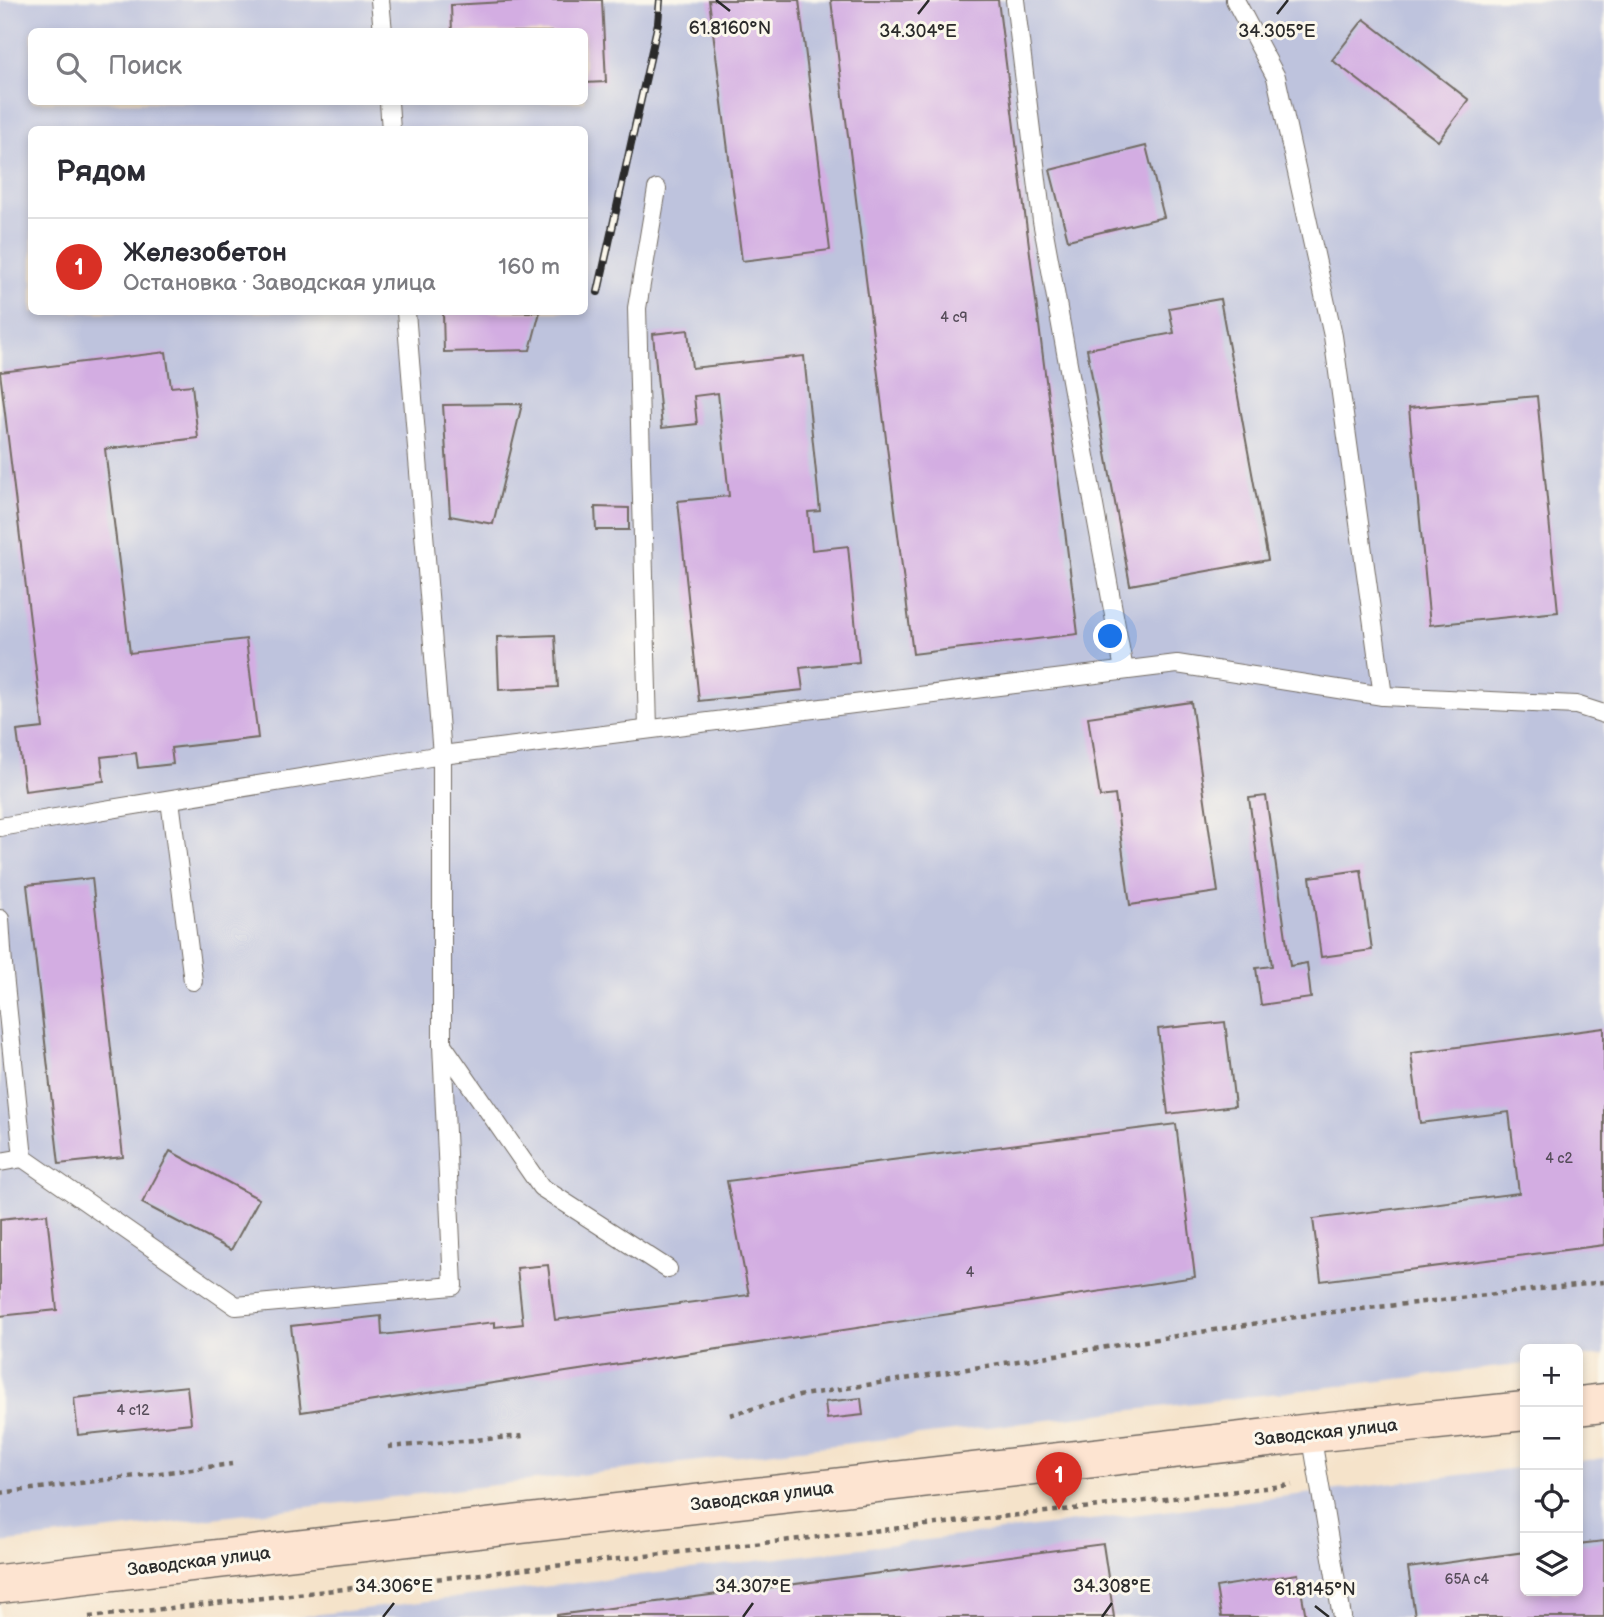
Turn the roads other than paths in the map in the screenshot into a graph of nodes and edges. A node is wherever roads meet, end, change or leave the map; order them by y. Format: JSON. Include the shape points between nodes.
{"nodes":[{"id":1,"x":380,"y":0,"type":"edge"},
{"id":2,"x":1015,"y":0,"type":"edge"},
{"id":3,"x":1235,"y":0,"type":"edge"},
{"id":4,"x":383,"y":28,"type":"edge"},
{"id":5,"x":389,"y":105,"type":"edge"},
{"id":6,"x":391,"y":126,"type":"edge"},
{"id":7,"x":657,"y":189,"type":"dead end"},
{"id":8,"x":406,"y":315,"type":"edge"},
{"id":9,"x":1124,"y":670,"type":"junction"},
{"id":10,"x":1383,"y":696,"type":"junction"},
{"id":11,"x":1604,"y":714,"type":"edge"},
{"id":12,"x":648,"y":729,"type":"junction"},
{"id":13,"x":442,"y":755,"type":"junction"},
{"id":14,"x":170,"y":800,"type":"junction"},
{"id":15,"x":0,"y":827,"type":"edge"},
{"id":16,"x":0,"y":919,"type":"edge"},
{"id":17,"x":2,"y":965,"type":"edge"},
{"id":18,"x":193,"y":981,"type":"dead end"},
{"id":19,"x":442,"y":1044,"type":"junction"},
{"id":20,"x":23,"y":1158,"type":"junction"},
{"id":21,"x":0,"y":1162,"type":"edge"},
{"id":22,"x":668,"y":1269,"type":"dead end"},
{"id":23,"x":1604,"y":1403,"type":"edge"},
{"id":24,"x":1583,"y":1405,"type":"edge"},
{"id":25,"x":1520,"y":1412,"type":"edge"},
{"id":26,"x":1311,"y":1433,"type":"junction"},
{"id":27,"x":0,"y":1584,"type":"edge"},
{"id":28,"x":1342,"y":1617,"type":"edge"}],
"edges":[{"from":1,"to":4,"type":"lane"},
{"from":2,"to":9,"type":"lane","via":[[1042,221]]},
{"from":3,"to":10,"type":"lane","via":[[1276,77],[1333,336]]},
{"from":5,"to":6,"type":"lane"},
{"from":7,"to":12,"type":"lane","via":[[637,308]]},
{"from":8,"to":13,"type":"lane"},
{"from":9,"to":10,"type":"lane","via":[[1177,664]]},
{"from":9,"to":12,"type":"lane"},
{"from":10,"to":11,"type":"lane","via":[[1576,705]]},
{"from":12,"to":13,"type":"lane"},
{"from":13,"to":14,"type":"lane"},
{"from":13,"to":19,"type":"lane"},
{"from":14,"to":15,"type":"lane"},
{"from":14,"to":18,"type":"lane"},
{"from":16,"to":17,"type":"lane"},
{"from":17,"to":20,"type":"lane"},
{"from":19,"to":20,"type":"lane","via":[[453,1286],[236,1306]]},
{"from":19,"to":22,"type":"lane","via":[[541,1187]]},
{"from":20,"to":21,"type":"lane"},
{"from":23,"to":24,"type":"main road"},
{"from":25,"to":26,"type":"main road","name":"Заводская улица"},
{"from":26,"to":27,"type":"main road","name":"Заводская улица"},
{"from":26,"to":28,"type":"lane"}]}
